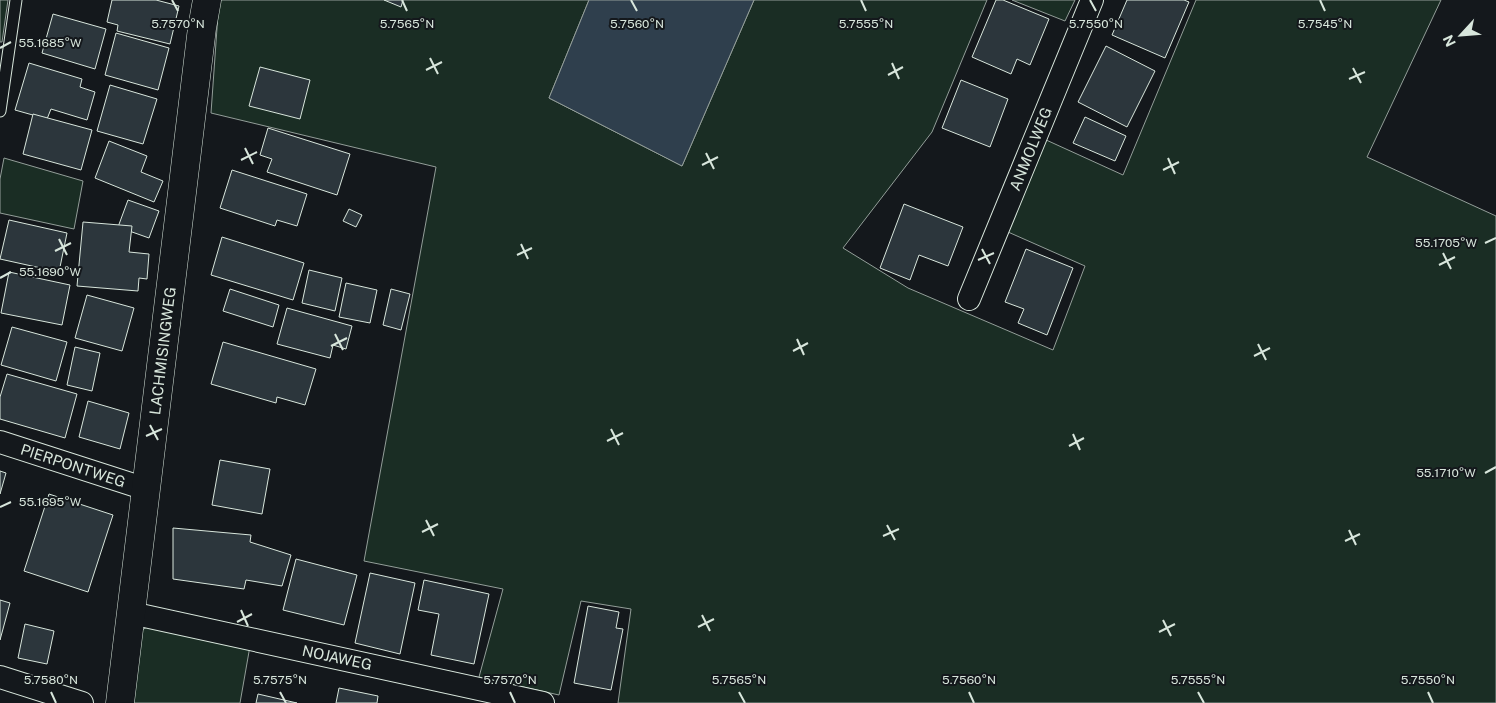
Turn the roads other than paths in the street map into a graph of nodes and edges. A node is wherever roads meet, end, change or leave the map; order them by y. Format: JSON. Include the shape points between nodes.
{"nodes":[{"id":1,"x":16,"y":0,"type":"edge"},
{"id":2,"x":207,"y":0,"type":"edge"},
{"id":3,"x":1092,"y":0,"type":"edge"},
{"id":4,"x":0,"y":111,"type":"edge"},
{"id":5,"x":969,"y":299,"type":"dead end"},
{"id":6,"x":0,"y":442,"type":"edge"},
{"id":7,"x":146,"y":489,"type":"junction"},
{"id":8,"x":131,"y":613,"type":"junction"},
{"id":9,"x":0,"y":678,"type":"edge"},
{"id":10,"x":82,"y":703,"type":"edge"},
{"id":11,"x":120,"y":703,"type":"edge"},
{"id":12,"x":543,"y":703,"type":"edge"}],
"edges":[{"from":1,"to":4,"type":"lane"},
{"from":2,"to":7,"type":"street","name":"LACHMISINGWEG"},
{"from":3,"to":5,"type":"street","name":"ANMOLWEG"},
{"from":6,"to":7,"type":"street","name":"PIERPONTWEG"},
{"from":7,"to":8,"type":"street","name":"LACHMISINGWEG"},
{"from":8,"to":11,"type":"street","name":"LACHMISINGWEG"},
{"from":8,"to":12,"type":"street","name":"NOJAWEG"},
{"from":9,"to":10,"type":"street"}]}
